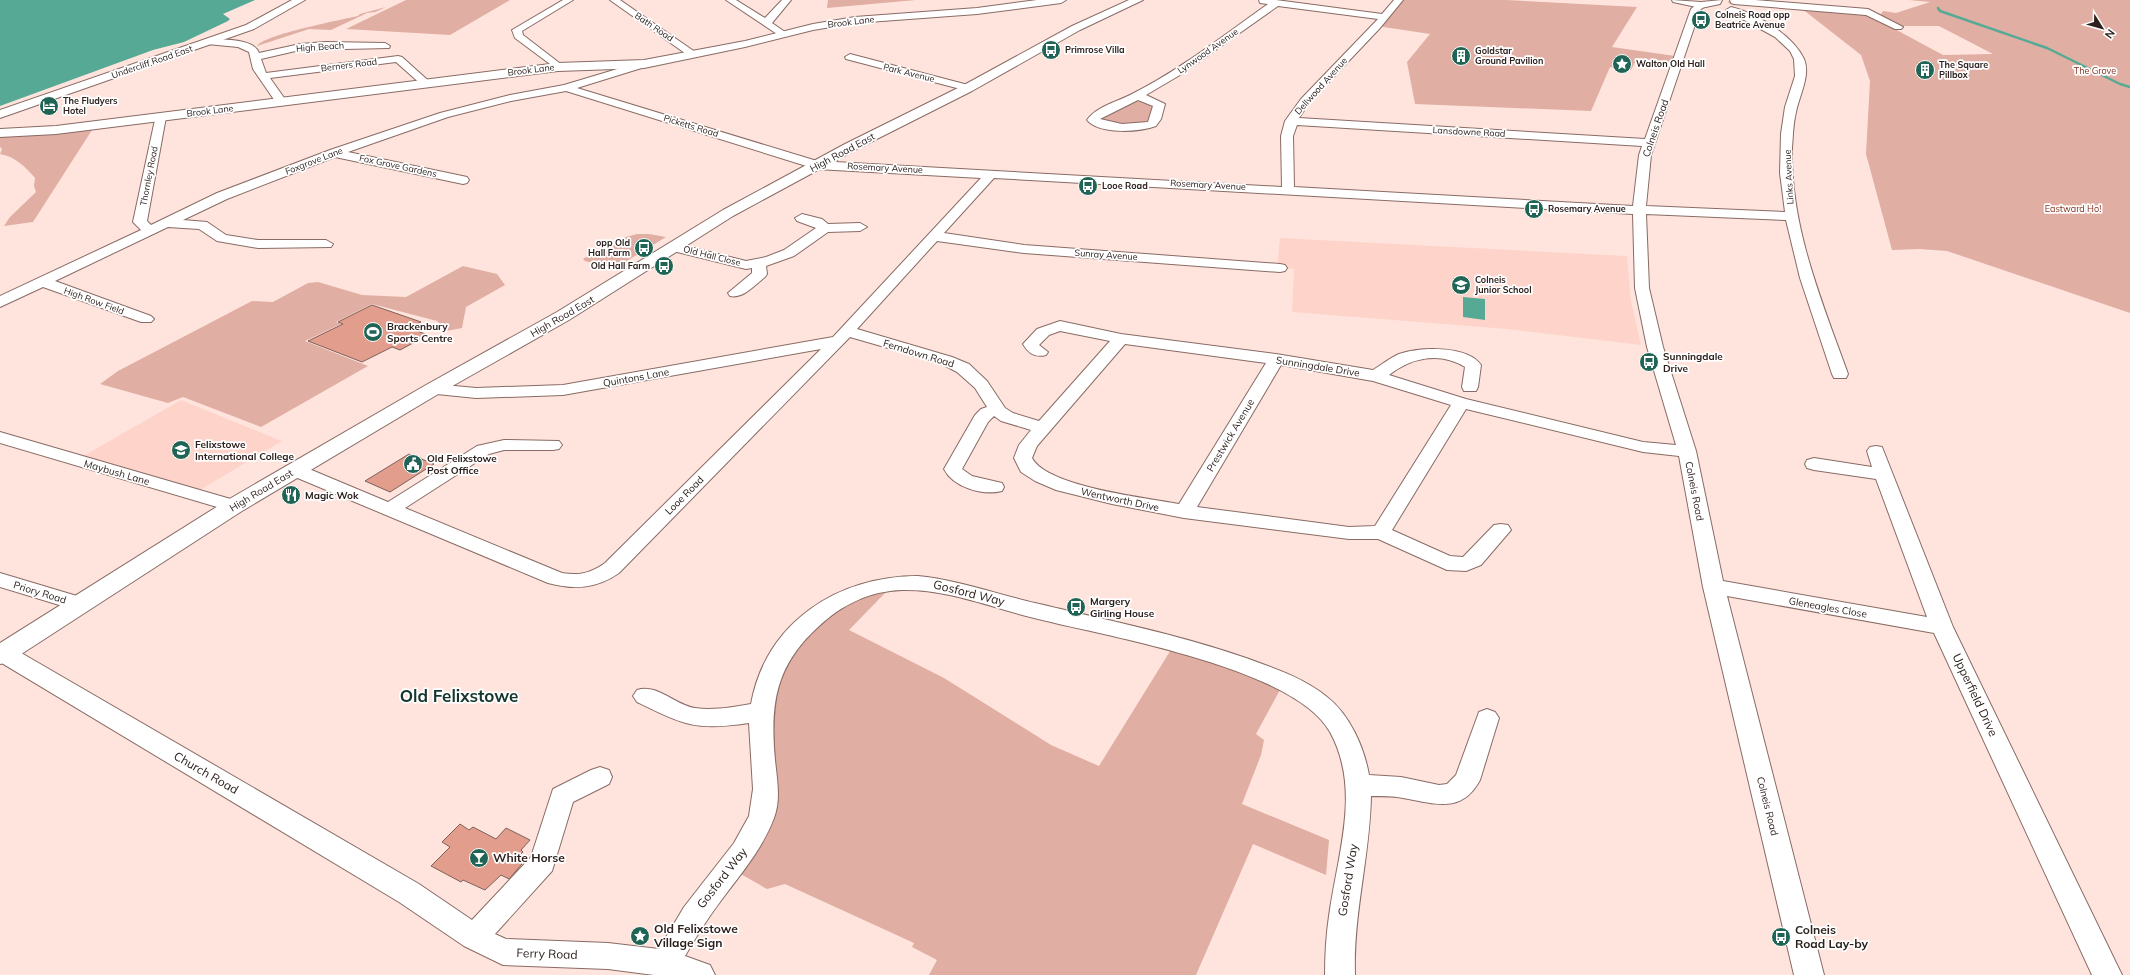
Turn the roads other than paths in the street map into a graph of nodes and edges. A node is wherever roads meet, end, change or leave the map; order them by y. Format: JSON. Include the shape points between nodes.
{"nodes":[{"id":1,"x":300,"y":0,"type":"edge"},
{"id":2,"x":569,"y":0,"type":"edge"},
{"id":3,"x":614,"y":0,"type":"edge"},
{"id":4,"x":730,"y":0,"type":"edge"},
{"id":5,"x":787,"y":0,"type":"edge"},
{"id":6,"x":1061,"y":0,"type":"edge"},
{"id":7,"x":1260,"y":0,"type":"edge"},
{"id":8,"x":1399,"y":0,"type":"edge"},
{"id":9,"x":1112,"y":2,"type":"dead end"},
{"id":10,"x":1132,"y":3,"type":"edge"},
{"id":11,"x":1276,"y":3,"type":"junction"},
{"id":12,"x":1698,"y":3,"type":"edge"},
{"id":13,"x":1731,"y":4,"type":"edge"},
{"id":14,"x":1384,"y":17,"type":"junction"},
{"id":15,"x":767,"y":22,"type":"junction"},
{"id":16,"x":1898,"y":27,"type":"dead end"},
{"id":17,"x":783,"y":34,"type":"junction"},
{"id":18,"x":210,"y":42,"type":"junction"},
{"id":19,"x":385,"y":46,"type":"dead end"},
{"id":20,"x":693,"y":54,"type":"junction"},
{"id":21,"x":255,"y":56,"type":"junction"},
{"id":22,"x":850,"y":58,"type":"dead end"},
{"id":23,"x":644,"y":64,"type":"junction"},
{"id":24,"x":558,"y":67,"type":"junction"},
{"id":25,"x":263,"y":76,"type":"junction"},
{"id":26,"x":427,"y":84,"type":"junction"},
{"id":27,"x":566,"y":88,"type":"junction"},
{"id":28,"x":968,"y":88,"type":"junction"},
{"id":29,"x":1137,"y":96,"type":"junction"},
{"id":30,"x":281,"y":102,"type":"junction"},
{"id":31,"x":0,"y":114,"type":"edge"},
{"id":32,"x":160,"y":117,"type":"junction"},
{"id":33,"x":1291,"y":121,"type":"junction"},
{"id":34,"x":0,"y":133,"type":"edge"},
{"id":35,"x":1648,"y":143,"type":"junction"},
{"id":36,"x":334,"y":153,"type":"junction"},
{"id":37,"x":816,"y":165,"type":"junction"},
{"id":38,"x":991,"y":174,"type":"junction"},
{"id":39,"x":463,"y":180,"type":"dead end"},
{"id":40,"x":1288,"y":189,"type":"junction"},
{"id":41,"x":1639,"y":210,"type":"junction"},
{"id":42,"x":1792,"y":216,"type":"junction"},
{"id":43,"x":802,"y":218,"type":"dead end"},
{"id":44,"x":166,"y":222,"type":"junction"},
{"id":45,"x":860,"y":227,"type":"dead end"},
{"id":46,"x":825,"y":228,"type":"junction"},
{"id":47,"x":149,"y":230,"type":"junction"},
{"id":48,"x":933,"y":236,"type":"junction"},
{"id":49,"x":326,"y":244,"type":"dead end"},
{"id":50,"x":674,"y":247,"type":"junction"},
{"id":51,"x":758,"y":264,"type":"junction"},
{"id":52,"x":1280,"y":268,"type":"dead end"},
{"id":53,"x":43,"y":282,"type":"junction"},
{"id":54,"x":735,"y":293,"type":"dead end"},
{"id":55,"x":0,"y":302,"type":"edge"},
{"id":56,"x":146,"y":319,"type":"dead end"},
{"id":57,"x":842,"y":336,"type":"junction"},
{"id":58,"x":1121,"y":339,"type":"junction"},
{"id":59,"x":1040,"y":352,"type":"dead end"},
{"id":60,"x":1276,"y":359,"type":"junction"},
{"id":61,"x":1840,"y":374,"type":"dead end"},
{"id":62,"x":1376,"y":376,"type":"junction"},
{"id":63,"x":1470,"y":387,"type":"dead end"},
{"id":64,"x":433,"y":389,"type":"junction"},
{"id":65,"x":1461,"y":403,"type":"junction"},
{"id":66,"x":997,"y":410,"type":"junction"},
{"id":67,"x":1043,"y":428,"type":"junction"},
{"id":68,"x":0,"y":437,"type":"edge"},
{"id":69,"x":553,"y":445,"type":"dead end"},
{"id":70,"x":1687,"y":451,"type":"junction"},
{"id":71,"x":1876,"y":451,"type":"dead end"},
{"id":72,"x":1814,"y":464,"type":"dead end"},
{"id":73,"x":295,"y":470,"type":"junction"},
{"id":74,"x":1884,"y":474,"type":"junction"},
{"id":75,"x":995,"y":487,"type":"dead end"},
{"id":76,"x":234,"y":506,"type":"junction"},
{"id":77,"x":389,"y":510,"type":"junction"},
{"id":78,"x":1184,"y":512,"type":"junction"},
{"id":79,"x":1501,"y":530,"type":"dead end"},
{"id":80,"x":1382,"y":532,"type":"junction"},
{"id":81,"x":0,"y":580,"type":"edge"},
{"id":82,"x":1714,"y":587,"type":"junction"},
{"id":83,"x":79,"y":604,"type":"junction"},
{"id":84,"x":1942,"y":627,"type":"junction"},
{"id":85,"x":1,"y":654,"type":"edge"},
{"id":86,"x":645,"y":696,"type":"dead end"},
{"id":87,"x":760,"y":712,"type":"junction"},
{"id":88,"x":1486,"y":718,"type":"dead end"},
{"id":89,"x":600,"y":777,"type":"dead end"},
{"id":90,"x":1360,"y":785,"type":"junction"},
{"id":91,"x":409,"y":893,"type":"joint"},
{"id":92,"x":474,"y":937,"type":"junction"},
{"id":93,"x":666,"y":963,"type":"junction"},
{"id":94,"x":700,"y":975,"type":"edge"},
{"id":95,"x":1340,"y":975,"type":"edge"},
{"id":96,"x":1809,"y":975,"type":"edge"},
{"id":97,"x":2107,"y":975,"type":"edge"}],
"edges":[{"from":1,"to":18,"type":"street","name":"Undercliff Road East","via":[[250,27]]},
{"from":2,"to":24,"type":"street","via":[[517,30],[518,36]]},
{"from":3,"to":20,"type":"street","name":"Bath Road"},
{"from":4,"to":15,"type":"street"},
{"from":5,"to":15,"type":"street"},
{"from":6,"to":17,"type":"street","name":"Brook Lane","via":[[978,11],[855,20]]},
{"from":7,"to":11,"type":"street"},
{"from":8,"to":14,"type":"street","name":"Dellwood Avenue"},
{"from":9,"to":10,"type":"street"},
{"from":10,"to":28,"type":"street","name":"High Road East","via":[[1076,28]]},
{"from":11,"to":14,"type":"street"},
{"from":11,"to":29,"type":"street","name":"Lynwood Avenue","via":[[1172,76]]},
{"from":12,"to":13,"type":"street","name":"Links Avenue"},
{"from":12,"to":35,"type":"street","name":"Colneis Road"},
{"from":13,"to":16,"type":"street","via":[[1868,12]]},
{"from":13,"to":42,"type":"street","name":"Links Avenue","via":[[1781,37],[1793,49],[1800,62],[1801,75],[1792,103],[1787,139],[1787,170]]},
{"from":14,"to":33,"type":"street","name":"Dellwood Avenue","via":[[1305,101]]},
{"from":15,"to":17,"type":"street"},
{"from":17,"to":20,"type":"street","name":"Brook Lane"},
{"from":18,"to":21,"type":"street","via":[[249,47]]},
{"from":18,"to":31,"type":"street","name":"Undercliff Road East"},
{"from":19,"to":21,"type":"street","name":"High Beach","via":[[300,47]]},
{"from":20,"to":23,"type":"street","name":"Brook Lane"},
{"from":21,"to":25,"type":"street","via":[[258,69]]},
{"from":22,"to":28,"type":"street","name":"Park Avenue"},
{"from":23,"to":24,"type":"street","name":"Brook Lane"},
{"from":23,"to":27,"type":"street","name":"Foxgrove Lane"},
{"from":24,"to":26,"type":"street","name":"Brook Lane"},
{"from":25,"to":26,"type":"street","name":"Berners Road","via":[[398,59]]},
{"from":25,"to":30,"type":"street"},
{"from":26,"to":30,"type":"street","name":"Brook Lane"},
{"from":27,"to":36,"type":"street","name":"Foxgrove Lane","via":[[510,98],[444,115]]},
{"from":27,"to":37,"type":"street","name":"Picketts Road"},
{"from":28,"to":37,"type":"street","name":"High Road East"},
{"from":29,"to":29,"type":"street","name":"Lynwood Avenue","via":[[1159,105],[1155,119],[1150,125],[1138,128],[1108,126],[1093,120],[1097,115]]},
{"from":30,"to":32,"type":"street","name":"Brook Lane"},
{"from":32,"to":34,"type":"street","name":"Brook Lane","via":[[56,130]]},
{"from":32,"to":47,"type":"street","name":"Thornley Road","via":[[140,222]]},
{"from":33,"to":35,"type":"street","name":"Lansdowne Road"},
{"from":33,"to":40,"type":"street","name":"Dellwood Avenue","via":[[1287,136]]},
{"from":35,"to":41,"type":"street","name":"Colneis Road"},
{"from":36,"to":39,"type":"street","name":"Fox Grove Gardens"},
{"from":36,"to":44,"type":"street","name":"Foxgrove Lane","via":[[222,196]]},
{"from":37,"to":38,"type":"street","name":"Rosemary Avenue"},
{"from":37,"to":50,"type":"street","name":"High Road East","via":[[728,213]]},
{"from":38,"to":40,"type":"street","name":"Rosemary Avenue"},
{"from":38,"to":48,"type":"street","name":"Looe Road"},
{"from":40,"to":41,"type":"street","name":"Rosemary Avenue"},
{"from":41,"to":42,"type":"street","name":"Rosemary Avenue"},
{"from":41,"to":70,"type":"street","name":"Colneis Road","via":[[1642,288]]},
{"from":42,"to":61,"type":"street","name":"Links Avenue","via":[[1803,264]]},
{"from":43,"to":46,"type":"street","via":[[817,222]]},
{"from":44,"to":47,"type":"street","name":"Foxgrove Lane"},
{"from":44,"to":49,"type":"street","via":[[202,225],[222,238],[258,244]]},
{"from":45,"to":46,"type":"street"},
{"from":46,"to":51,"type":"street","name":"Old Hall Close","via":[[789,253]]},
{"from":47,"to":53,"type":"street","name":"Foxgrove Lane"},
{"from":48,"to":52,"type":"street","name":"Sunray Avenue","via":[[1024,249]]},
{"from":48,"to":57,"type":"street","name":"Looe Road"},
{"from":50,"to":51,"type":"street","name":"Old Hall Close","via":[[739,263]]},
{"from":50,"to":64,"type":"street","name":"High Road East","via":[[563,316]]},
{"from":51,"to":54,"type":"street","via":[[760,274]]},
{"from":53,"to":55,"type":"street","name":"Foxgrove Lane"},
{"from":53,"to":56,"type":"street","name":"High Row Field"},
{"from":57,"to":64,"type":"street","name":"Quintons Lane","via":[[563,390],[476,393]]},
{"from":57,"to":66,"type":"street","name":"Ferndown Road","via":[[946,360],[963,368],[981,385]]},
{"from":57,"to":77,"type":"street","name":"Looe Road","via":[[612,568],[594,578],[576,582],[566,581]]},
{"from":58,"to":59,"type":"street","name":"Sunningdale Drive","via":[[1069,327],[1056,327],[1043,332],[1031,344]]},
{"from":58,"to":60,"type":"street","name":"Sunningdale Drive"},
{"from":58,"to":67,"type":"street","name":"Wentworth Drive"},
{"from":60,"to":62,"type":"street","name":"Sunningdale Drive"},
{"from":60,"to":78,"type":"street","name":"Prestwick Avenue"},
{"from":62,"to":63,"type":"street","via":[[1405,357],[1424,354],[1452,356],[1467,360],[1472,365]]},
{"from":62,"to":65,"type":"street","name":"Sunningdale Drive"},
{"from":64,"to":73,"type":"street","name":"High Road East"},
{"from":65,"to":70,"type":"street","name":"Sunningdale Drive","via":[[1642,447]]},
{"from":65,"to":80,"type":"street"},
{"from":66,"to":67,"type":"street","name":"Ferndown Road","via":[[1007,417]]},
{"from":66,"to":75,"type":"street","via":[[987,413],[981,419],[953,469],[967,481]]},
{"from":67,"to":78,"type":"street","name":"Wentworth Drive","via":[[1028,445],[1024,454],[1025,464],[1035,474],[1063,486]]},
{"from":68,"to":76,"type":"street","name":"Maybush Lane"},
{"from":69,"to":77,"type":"street","via":[[504,445],[483,450]]},
{"from":70,"to":82,"type":"street","name":"Colneis Road"},
{"from":71,"to":74,"type":"street","name":"Upperfield Drive"},
{"from":72,"to":74,"type":"street"},
{"from":73,"to":76,"type":"street","name":"High Road East"},
{"from":73,"to":77,"type":"street","name":"Looe Road"},
{"from":74,"to":84,"type":"street","name":"Upperfield Drive"},
{"from":76,"to":83,"type":"street","name":"High Road East"},
{"from":78,"to":80,"type":"street","name":"Wentworth Drive","via":[[1349,533]]},
{"from":79,"to":80,"type":"street","name":"Wentworth Drive","via":[[1474,560],[1466,564],[1437,560]]},
{"from":81,"to":83,"type":"street","name":"Priory Road"},
{"from":82,"to":84,"type":"street","name":"Gleneagles Close"},
{"from":82,"to":96,"type":"street","name":"Colneis Road"},
{"from":83,"to":85,"type":"street","name":"High Road East"},
{"from":84,"to":97,"type":"street","name":"Upperfield Drive"},
{"from":85,"to":91,"type":"street","name":"Church Road"},
{"from":86,"to":87,"type":"street","via":[[678,712],[697,717]]},
{"from":87,"to":90,"type":"street","name":"Gosford Way","via":[[766,685],[780,656],[799,632],[823,610],[868,588],[888,584],[926,583],[964,589],[1033,610],[1179,643],[1292,686],[1324,708],[1339,726],[1351,749]]},
{"from":87,"to":93,"type":"street","name":"Gosford Way","via":[[766,796],[761,818],[745,851],[698,908]]},
{"from":88,"to":90,"type":"street","via":[[1466,780],[1454,793],[1439,795],[1401,787]]},
{"from":89,"to":92,"type":"street","via":[[562,796],[543,863]]},
{"from":90,"to":95,"type":"street","name":"Gosford Way","via":[[1359,814],[1342,907]]},
{"from":91,"to":92,"type":"street","name":"Ferry Road"},
{"from":92,"to":93,"type":"street","name":"Ferry Road","via":[[503,952],[608,956]]},
{"from":93,"to":94,"type":"street","name":"Ferry Road"}]}
